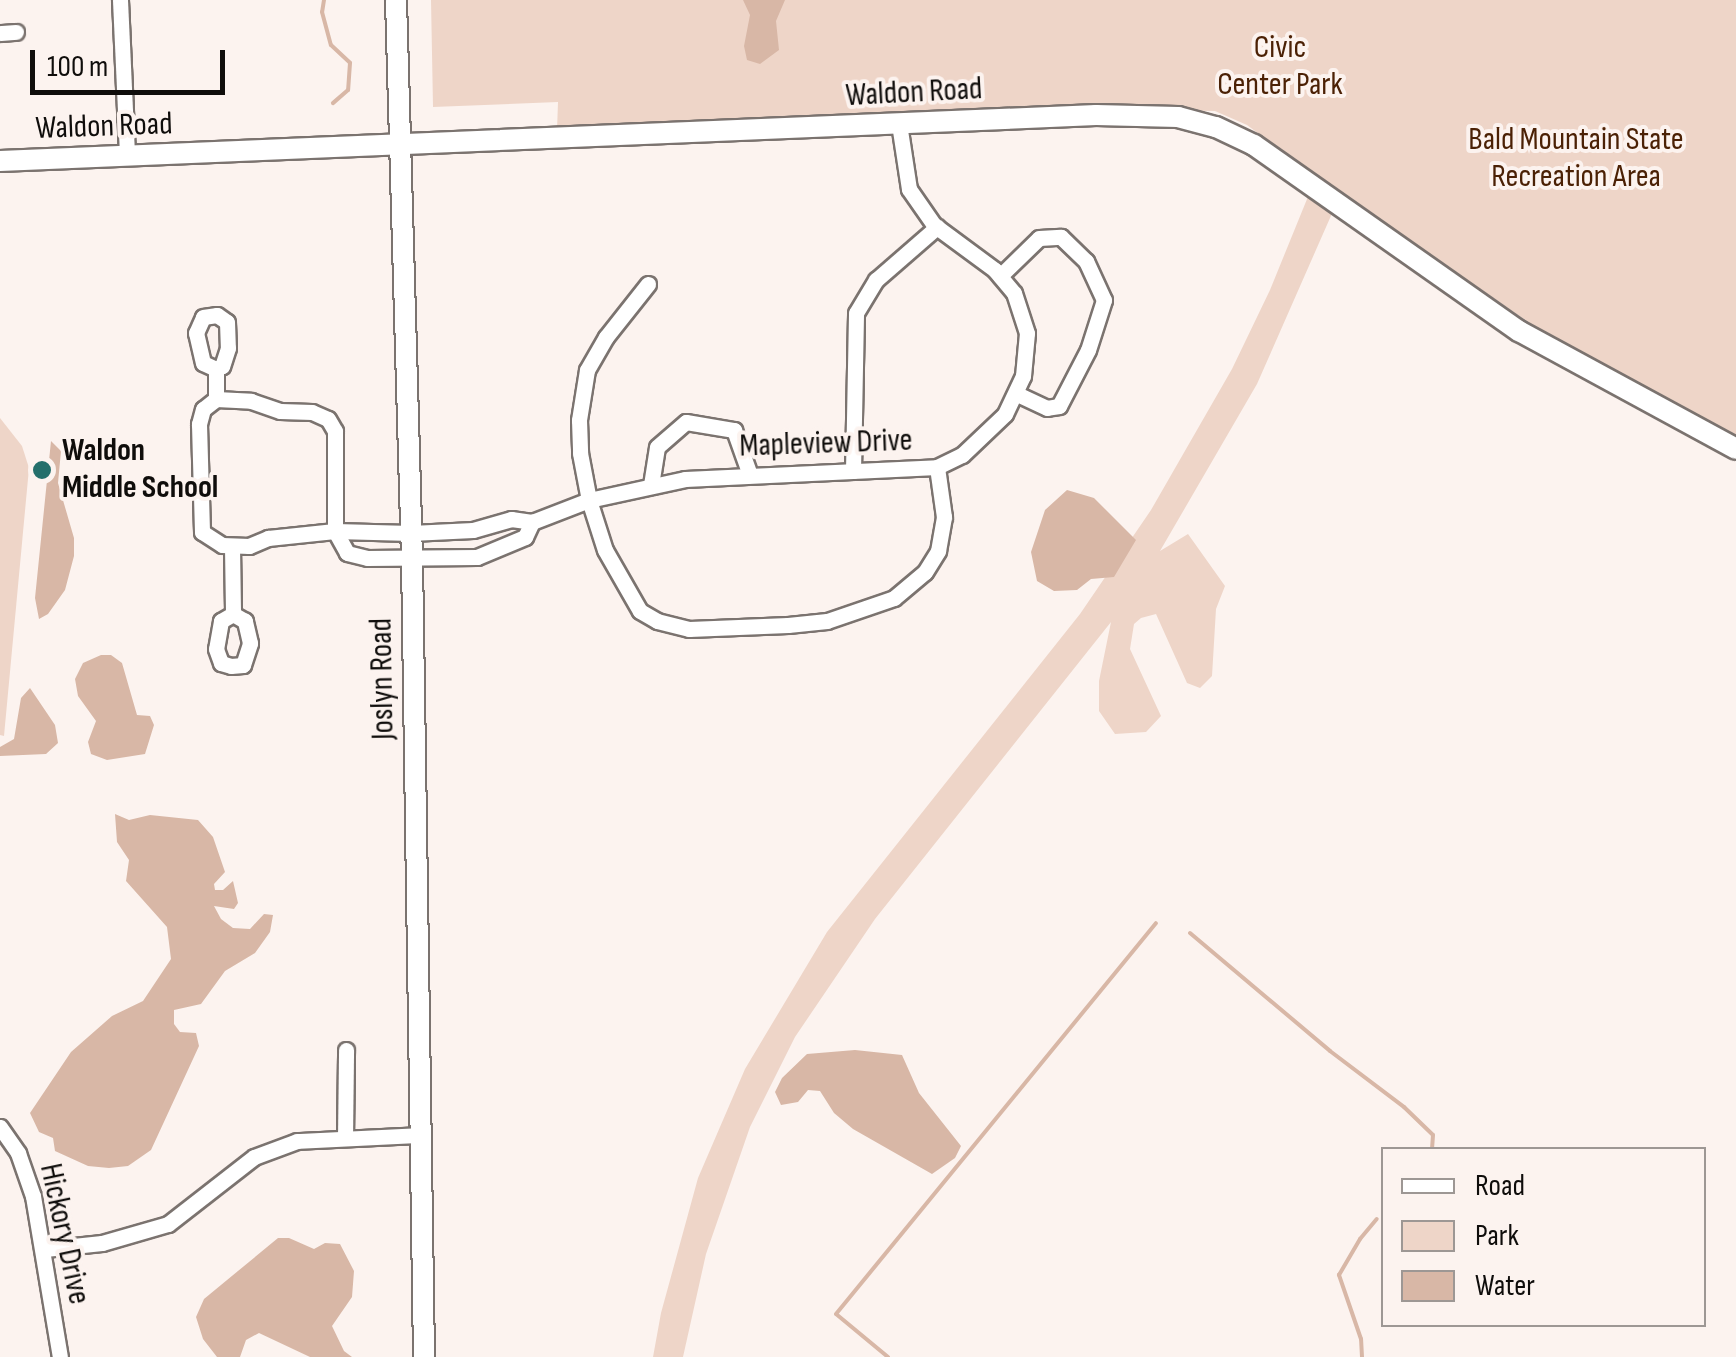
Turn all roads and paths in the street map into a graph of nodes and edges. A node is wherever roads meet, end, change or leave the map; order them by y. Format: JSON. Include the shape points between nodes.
{"nodes":[{"id":1,"x":120,"y":0,"type":"edge"},
{"id":2,"x":396,"y":0,"type":"edge"},
{"id":3,"x":899,"y":124,"type":"junction"},
{"id":4,"x":401,"y":145,"type":"junction"},
{"id":5,"x":127,"y":156,"type":"junction"},
{"id":6,"x":0,"y":161,"type":"edge"},
{"id":7,"x":937,"y":227,"type":"junction"},
{"id":8,"x":1000,"y":276,"type":"junction"},
{"id":9,"x":648,"y":284,"type":"dead end"},
{"id":10,"x":216,"y":368,"type":"dead end"},
{"id":11,"x":1017,"y":394,"type":"junction"},
{"id":12,"x":216,"y":399,"type":"junction"},
{"id":13,"x":1736,"y":449,"type":"edge"},
{"id":14,"x":937,"y":467,"type":"junction"},
{"id":15,"x":853,"y":471,"type":"junction"},
{"id":16,"x":750,"y":475,"type":"junction"},
{"id":17,"x":651,"y":485,"type":"junction"},
{"id":18,"x":589,"y":500,"type":"junction"},
{"id":19,"x":532,"y":522,"type":"junction"},
{"id":20,"x":473,"y":530,"type":"junction"},
{"id":21,"x":335,"y":531,"type":"junction"},
{"id":22,"x":411,"y":533,"type":"junction"},
{"id":23,"x":232,"y":547,"type":"junction"},
{"id":24,"x":477,"y":557,"type":"junction"},
{"id":25,"x":412,"y":558,"type":"junction"},
{"id":26,"x":233,"y":614,"type":"dead end"},
{"id":27,"x":346,"y":1050,"type":"dead end"},
{"id":28,"x":0,"y":1128,"type":"edge"},
{"id":29,"x":420,"y":1134,"type":"junction"},
{"id":30,"x":345,"y":1138,"type":"junction"},
{"id":31,"x":44,"y":1249,"type":"junction"},
{"id":32,"x":60,"y":1357,"type":"edge"},
{"id":33,"x":424,"y":1357,"type":"edge"}],
"edges":[{"from":1,"to":5,"type":"street"},
{"from":2,"to":4,"type":"street","name":"Joslyn Road"},
{"from":3,"to":4,"type":"street","name":"Waldon Road"},
{"from":3,"to":7,"type":"street","name":"Mapleview Drive","via":[[905,181]]},
{"from":3,"to":13,"type":"street","name":"Waldon Road","via":[[1150,114],[1225,130],[1291,169],[1519,331]]},
{"from":4,"to":5,"type":"street","name":"Waldon Road"},
{"from":4,"to":22,"type":"street","name":"Joslyn Road"},
{"from":5,"to":6,"type":"street","name":"Waldon Road"},
{"from":7,"to":8,"type":"street","name":"Mapleview Drive"},
{"from":7,"to":15,"type":"street","via":[[876,280],[856,313]]},
{"from":8,"to":11,"type":"street","name":"Mapleview Drive","via":[[1014,293],[1028,333]]},
{"from":8,"to":11,"type":"street","via":[[1039,238],[1061,237],[1086,261],[1104,300],[1059,406],[1047,408]]},
{"from":9,"to":18,"type":"street","via":[[587,370],[580,436]]},
{"from":10,"to":12,"type":"street"},
{"from":11,"to":14,"type":"street","name":"Mapleview Drive","via":[[986,434]]},
{"from":12,"to":21,"type":"street","via":[[328,419],[335,431]]},
{"from":12,"to":23,"type":"street","via":[[203,408],[199,424],[201,526],[208,539]]},
{"from":14,"to":15,"type":"street","name":"Mapleview Drive"},
{"from":14,"to":18,"type":"street","via":[[944,517],[938,551],[925,572],[894,598],[827,621],[689,629],[657,621],[634,602],[605,550]]},
{"from":15,"to":16,"type":"street","name":"Mapleview Drive"},
{"from":16,"to":17,"type":"street","name":"Mapleview Drive"},
{"from":16,"to":17,"type":"street","via":[[734,430],[686,422],[656,448]]},
{"from":17,"to":18,"type":"street","name":"Mapleview Drive"},
{"from":18,"to":19,"type":"street","name":"Mapleview Drive"},
{"from":19,"to":20,"type":"street","name":"Mapleview Drive","via":[[511,519]]},
{"from":19,"to":24,"type":"street","name":"Mapleview Drive","via":[[525,538]]},
{"from":20,"to":22,"type":"street","name":"Mapleview Drive"},
{"from":20,"to":24,"type":"street"},
{"from":21,"to":22,"type":"street","name":"Mapleview Drive"},
{"from":21,"to":23,"type":"street"},
{"from":21,"to":25,"type":"street","name":"Mapleview Drive","via":[[347,554]]},
{"from":22,"to":25,"type":"street","name":"Joslyn Road"},
{"from":23,"to":26,"type":"street"},
{"from":24,"to":25,"type":"street","name":"Mapleview Drive"},
{"from":25,"to":29,"type":"street","name":"Joslyn Road"},
{"from":27,"to":30,"type":"street"},
{"from":28,"to":31,"type":"street","name":"Hickory Drive","via":[[18,1153]]},
{"from":29,"to":30,"type":"street"},
{"from":29,"to":33,"type":"street","name":"Joslyn Road"},
{"from":30,"to":31,"type":"street","via":[[297,1141],[254,1157],[147,1233]]},
{"from":31,"to":32,"type":"street","name":"Hickory Drive"}]}
